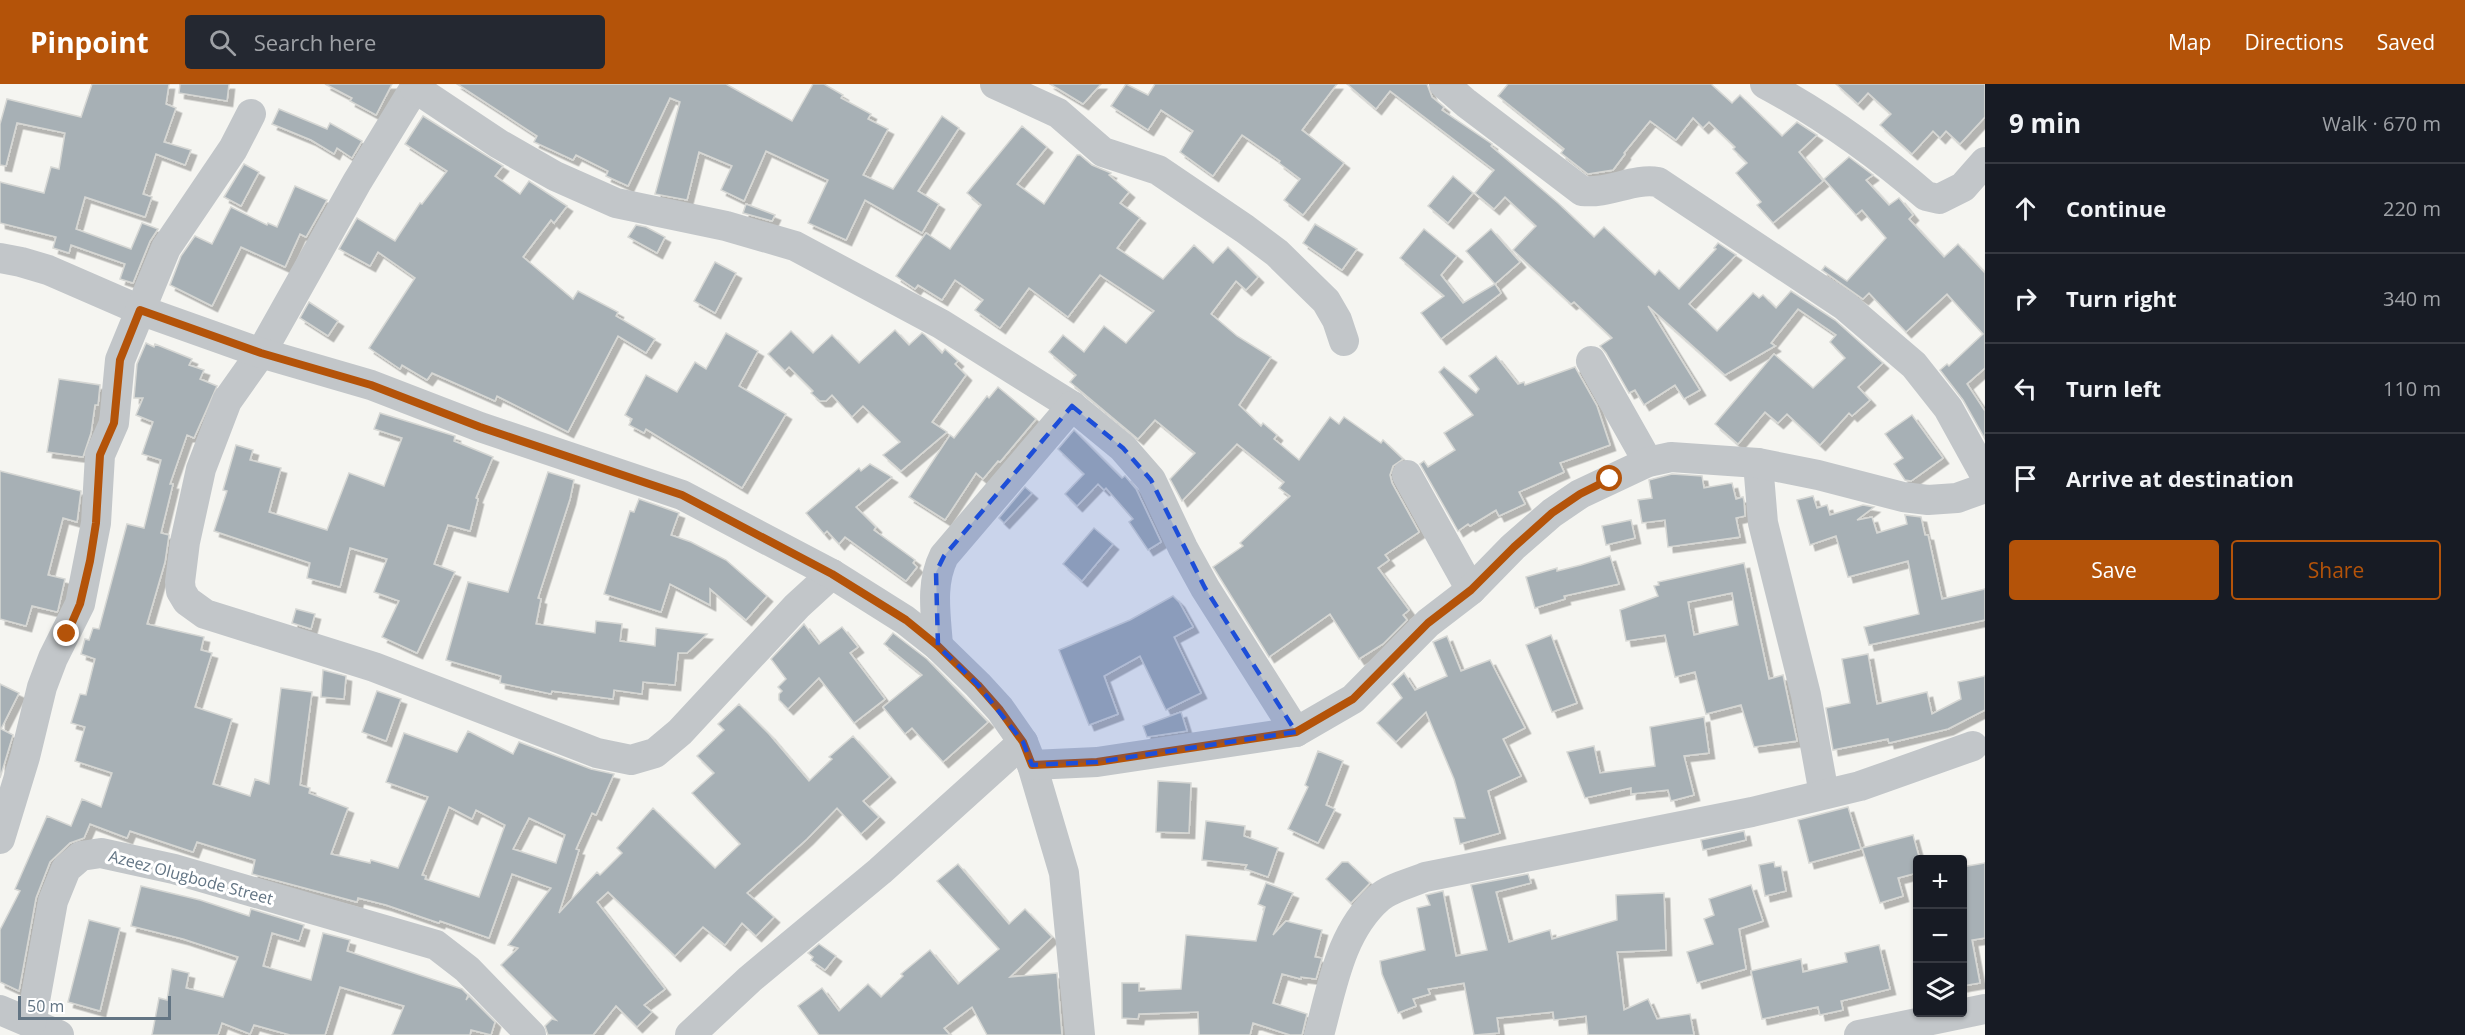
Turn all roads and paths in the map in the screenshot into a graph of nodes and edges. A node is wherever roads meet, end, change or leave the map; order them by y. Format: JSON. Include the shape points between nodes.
{"nodes":[{"id":1,"x":995,"y":84,"type":"edge"},
{"id":2,"x":1444,"y":84,"type":"edge"},
{"id":3,"x":1766,"y":84,"type":"edge"},
{"id":4,"x":416,"y":86,"type":"edge"},
{"id":5,"x":251,"y":114,"type":"dead end"},
{"id":6,"x":1985,"y":162,"type":"edge"},
{"id":7,"x":0,"y":258,"type":"edge"},
{"id":8,"x":140,"y":310,"type":"junction"},
{"id":9,"x":1344,"y":340,"type":"dead end"},
{"id":10,"x":261,"y":353,"type":"junction"},
{"id":11,"x":1591,"y":361,"type":"dead end"},
{"id":12,"x":1072,"y":406,"type":"junction"},
{"id":13,"x":1648,"y":462,"type":"junction"},
{"id":14,"x":1758,"y":463,"type":"junction"},
{"id":15,"x":1407,"y":475,"type":"dead end"},
{"id":16,"x":1985,"y":475,"type":"edge"},
{"id":17,"x":1985,"y":488,"type":"edge"},
{"id":18,"x":832,"y":574,"type":"junction"},
{"id":19,"x":1471,"y":590,"type":"junction"},
{"id":20,"x":938,"y":646,"type":"junction"},
{"id":21,"x":1296,"y":732,"type":"junction"},
{"id":22,"x":1973,"y":746,"type":"dead end"},
{"id":23,"x":1027,"y":753,"type":"junction"},
{"id":24,"x":1824,"y":794,"type":"junction"},
{"id":25,"x":0,"y":839,"type":"edge"},
{"id":26,"x":1985,"y":1009,"type":"edge"},
{"id":27,"x":0,"y":1010,"type":"edge"},
{"id":28,"x":31,"y":1023,"type":"junction"},
{"id":29,"x":59,"y":1035,"type":"edge"},
{"id":30,"x":531,"y":1035,"type":"edge"},
{"id":31,"x":690,"y":1035,"type":"edge"},
{"id":32,"x":1080,"y":1035,"type":"edge"},
{"id":33,"x":1319,"y":1035,"type":"edge"},
{"id":34,"x":1859,"y":1035,"type":"edge"}],
"edges":[{"from":1,"to":9,"type":"street","via":[[1058,113],[1103,152],[1158,170],[1245,229],[1277,253],[1326,301]]},
{"from":2,"to":16,"type":"street","via":[[1582,191],[1598,193],[1649,180],[1658,182],[1845,306],[1914,365],[1948,408]]},
{"from":3,"to":6,"type":"street","via":[[1813,110],[1926,196],[1939,199],[1963,187]]},
{"from":4,"to":10,"type":"street"},
{"from":4,"to":12,"type":"street","via":[[518,155],[615,203],[726,226],[795,246],[941,324]]},
{"from":5,"to":8,"type":"street","via":[[233,149],[166,248]]},
{"from":7,"to":8,"type":"street","via":[[48,270]]},
{"from":8,"to":10,"type":"street"},
{"from":8,"to":25,"type":"street","via":[[120,360],[114,423],[100,455],[96,523],[80,604],[42,687]]},
{"from":10,"to":18,"type":"street","via":[[371,385],[480,427],[682,495]]},
{"from":10,"to":18,"type":"street","via":[[227,401],[198,480],[180,582],[187,601],[205,614],[374,667],[597,753],[631,760],[655,753],[680,732],[797,606]]},
{"from":11,"to":13,"type":"street"},
{"from":12,"to":20,"type":"street","via":[[944,556],[936,572]]},
{"from":12,"to":21,"type":"street","via":[[1123,448],[1151,480],[1205,588]]},
{"from":13,"to":14,"type":"street","via":[[1671,457]]},
{"from":13,"to":19,"type":"street","via":[[1580,494],[1552,513]]},
{"from":14,"to":17,"type":"street","via":[[1928,500],[1957,498]]},
{"from":14,"to":24,"type":"street","via":[[1763,523],[1806,695]]},
{"from":15,"to":19,"type":"street"},
{"from":18,"to":20,"type":"street","via":[[906,620]]},
{"from":19,"to":21,"type":"street","via":[[1428,623],[1353,699]]},
{"from":20,"to":23,"type":"street","via":[[986,693]]},
{"from":21,"to":23,"type":"street","via":[[1097,762]]},
{"from":22,"to":24,"type":"street","via":[[1860,786]]},
{"from":23,"to":31,"type":"street","via":[[750,979]]},
{"from":23,"to":32,"type":"street","via":[[1064,873]]},
{"from":24,"to":33,"type":"street","via":[[1425,877],[1380,896],[1354,926],[1346,943]]},
{"from":26,"to":34,"type":"street"},
{"from":27,"to":28,"type":"street"},
{"from":28,"to":29,"type":"street"},
{"from":28,"to":30,"type":"street","name":"Azeez Olugbode Street","via":[[53,901],[66,869],[81,856],[101,854],[174,869],[436,945],[467,969]]}]}
